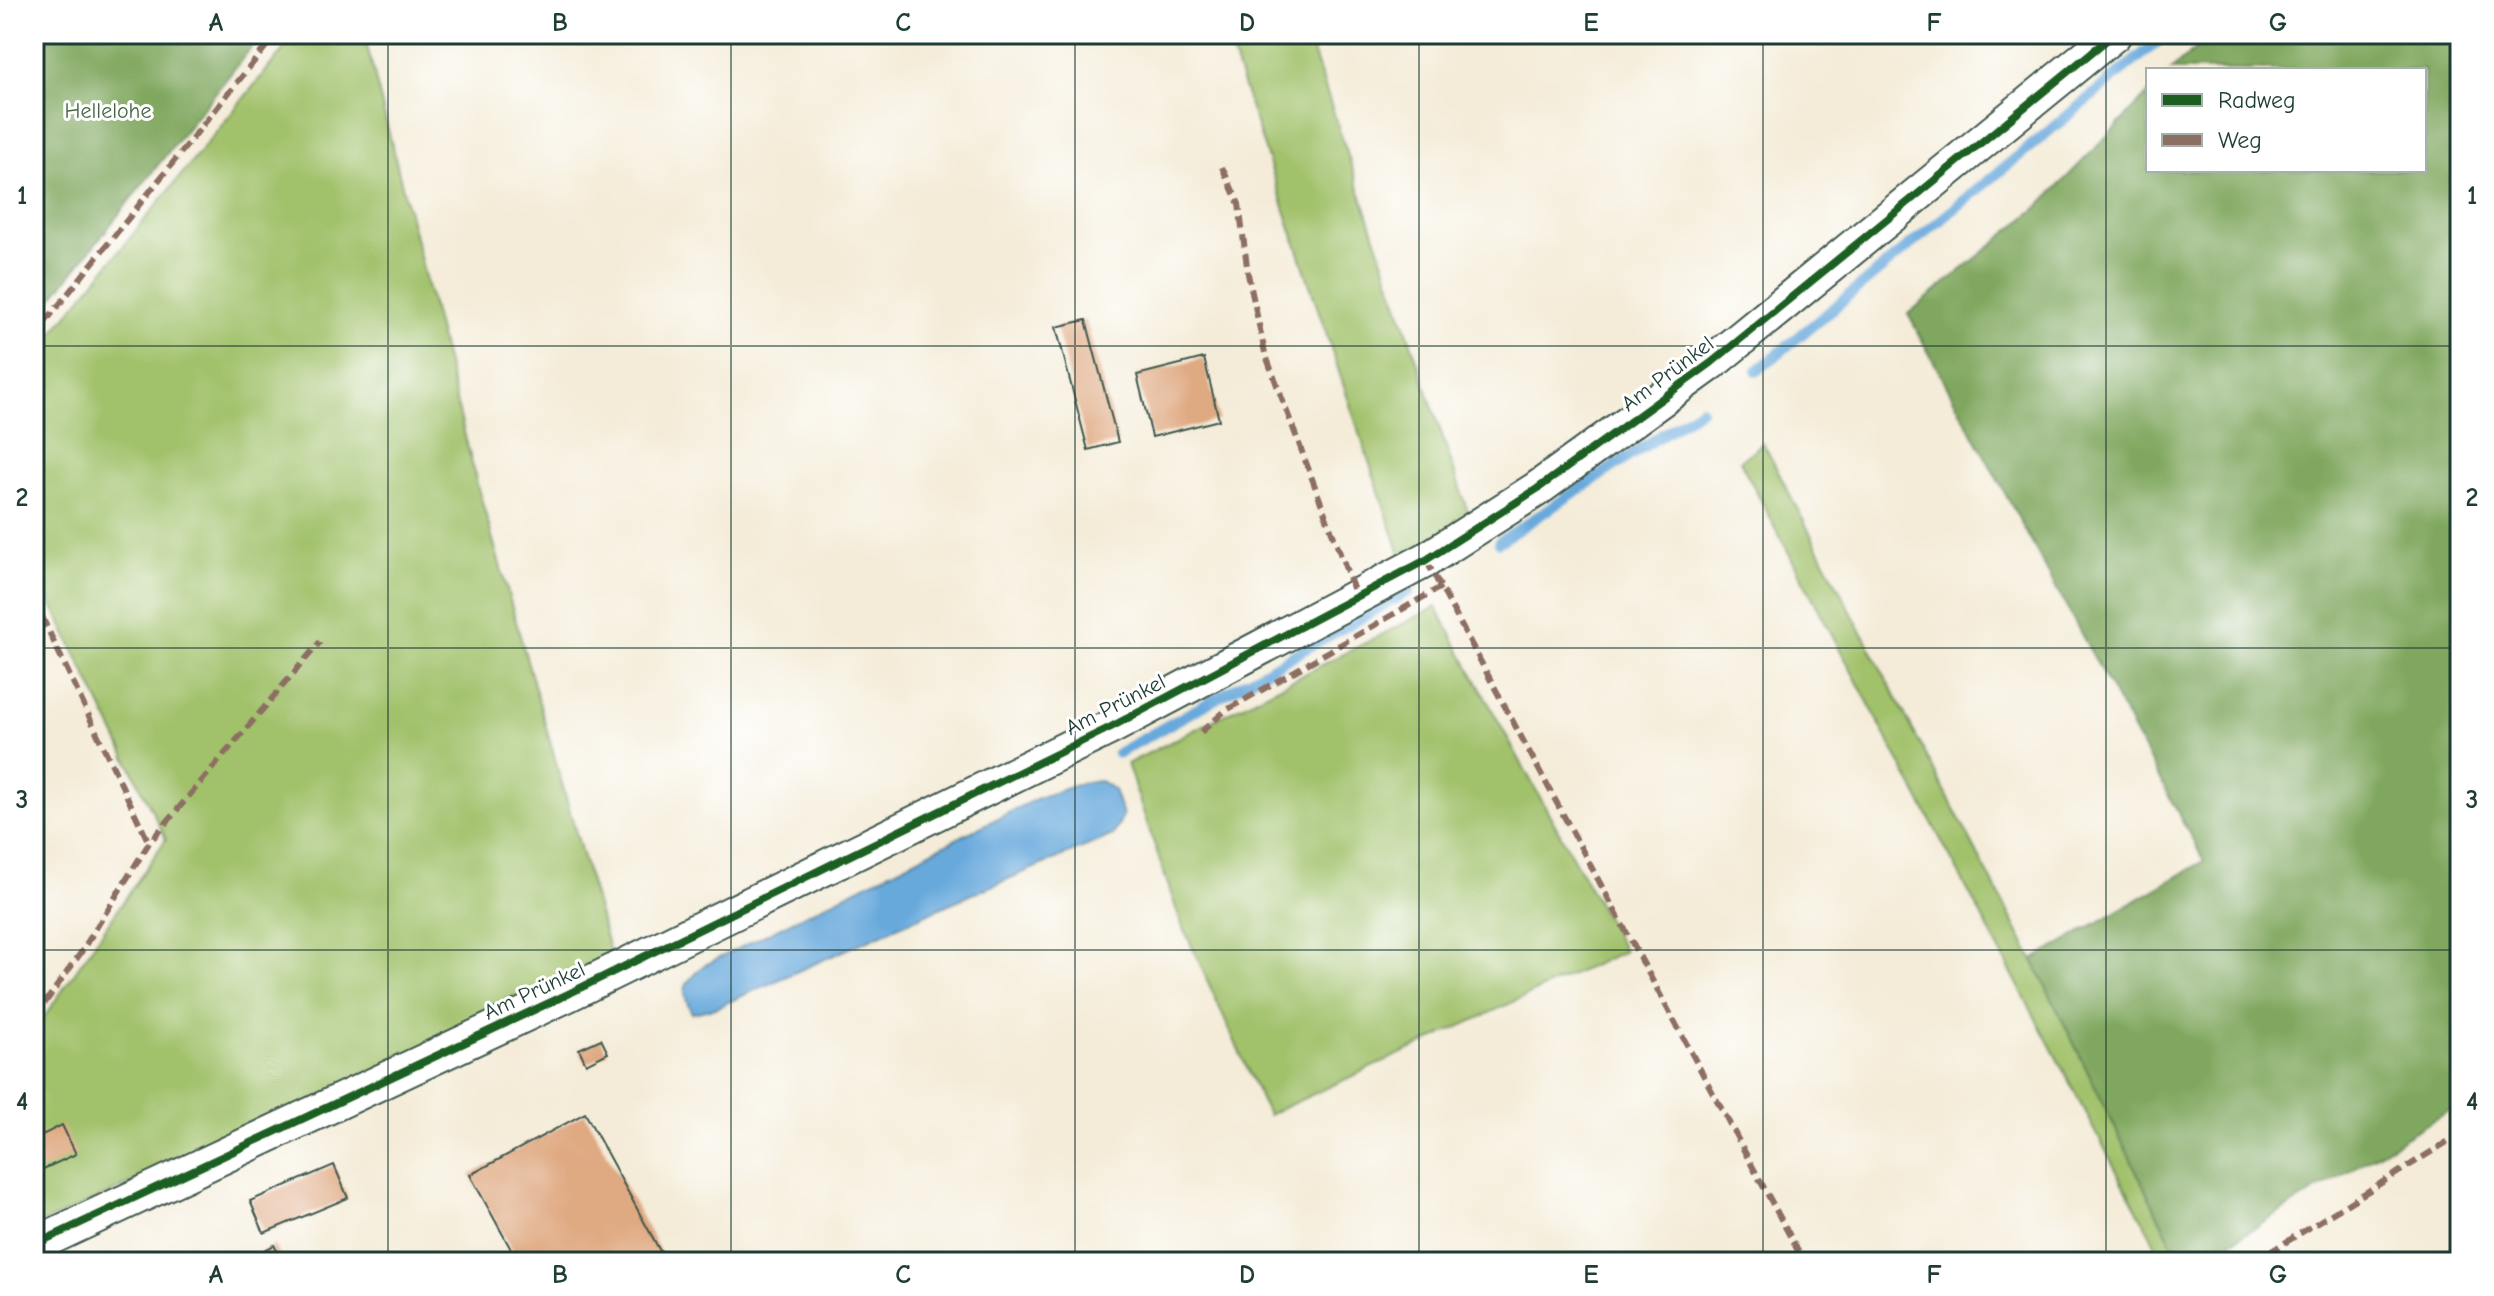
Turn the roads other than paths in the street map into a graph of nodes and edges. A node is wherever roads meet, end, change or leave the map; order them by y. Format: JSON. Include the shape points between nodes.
{"nodes":[{"id":1,"x":2114,"y":34,"type":"edge"},
{"id":2,"x":34,"y":1245,"type":"edge"}],
"edges":[{"from":1,"to":2,"type":"street","name":"Am Prünkel","via":[[1699,372],[1537,489],[1426,560],[1111,727],[568,994]]}]}
